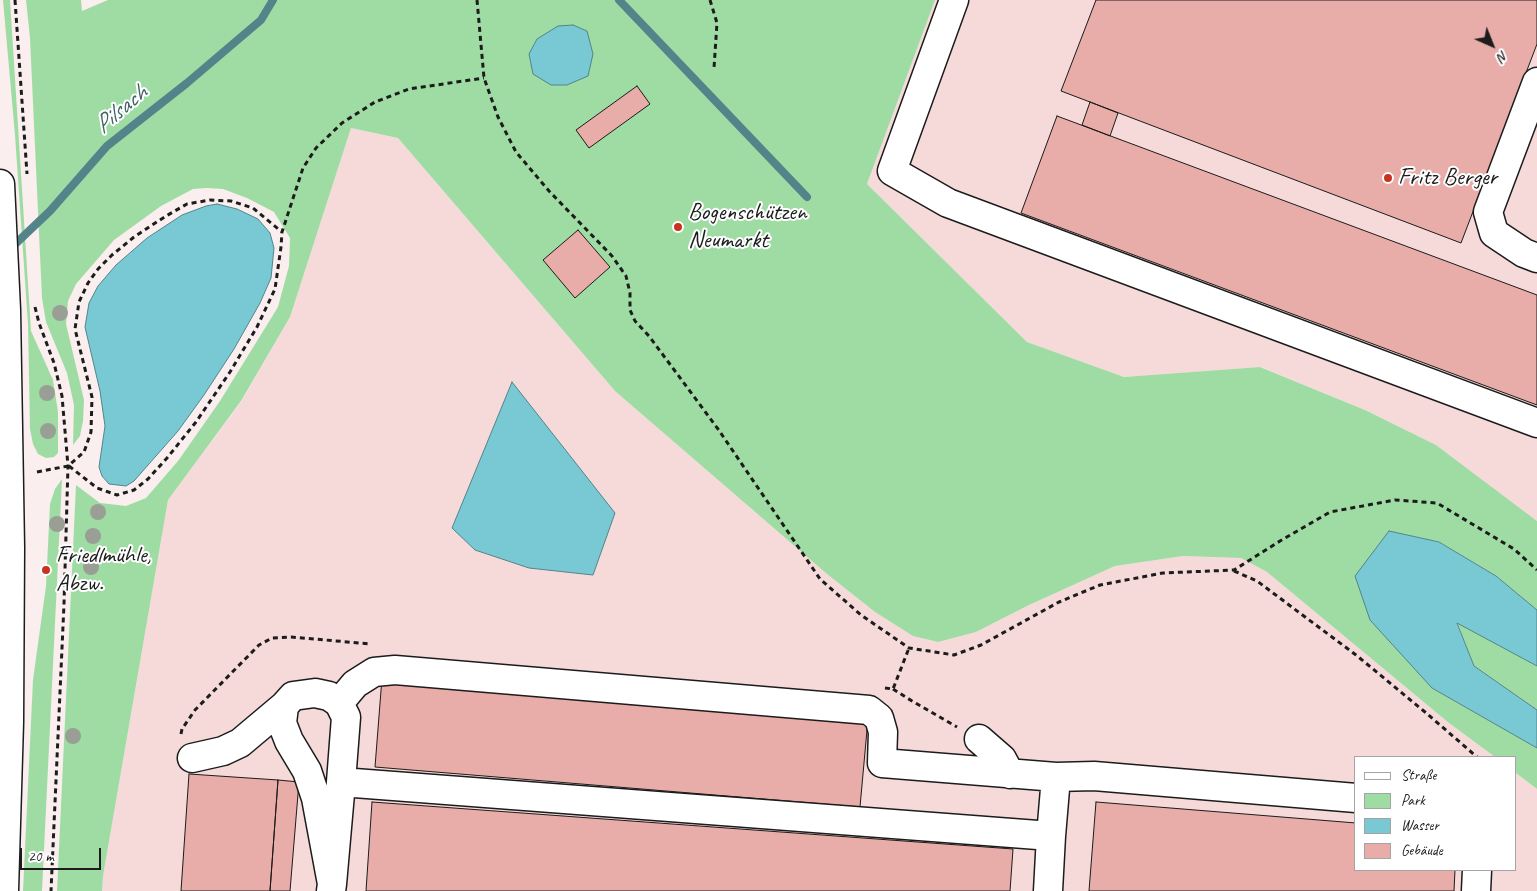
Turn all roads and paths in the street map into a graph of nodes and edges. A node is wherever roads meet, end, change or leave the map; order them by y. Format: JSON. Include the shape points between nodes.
{"nodes":[{"id":1,"x":15,"y":0,"type":"edge"},
{"id":2,"x":477,"y":0,"type":"edge"},
{"id":3,"x":710,"y":0,"type":"edge"},
{"id":4,"x":954,"y":0,"type":"edge"},
{"id":5,"x":714,"y":68,"type":"dead end"},
{"id":6,"x":484,"y":78,"type":"junction"},
{"id":7,"x":1537,"y":82,"type":"edge"},
{"id":8,"x":28,"y":180,"type":"dead end"},
{"id":9,"x":0,"y":184,"type":"edge"},
{"id":10,"x":282,"y":232,"type":"junction"},
{"id":11,"x":1537,"y":258,"type":"edge"},
{"id":12,"x":34,"y":301,"type":"dead end"},
{"id":13,"x":1537,"y":423,"type":"edge"},
{"id":14,"x":68,"y":466,"type":"junction"},
{"id":15,"x":9,"y":477,"type":"junction"},
{"id":16,"x":5,"y":549,"type":"edge"},
{"id":17,"x":1234,"y":570,"type":"junction"},
{"id":18,"x":1537,"y":570,"type":"edge"},
{"id":19,"x":893,"y":688,"type":"dead end"},
{"id":20,"x":339,"y":703,"type":"junction"},
{"id":21,"x":284,"y":706,"type":"junction"},
{"id":22,"x":979,"y":739,"type":"joint"},
{"id":23,"x":1476,"y":756,"type":"edge"},
{"id":24,"x":192,"y":758,"type":"dead end"},
{"id":25,"x":1010,"y":774,"type":"junction"},
{"id":26,"x":1056,"y":777,"type":"junction"},
{"id":27,"x":341,"y":782,"type":"junction"},
{"id":28,"x":1354,"y":798,"type":"edge"},
{"id":29,"x":1051,"y":836,"type":"junction"},
{"id":30,"x":1477,"y":871,"type":"edge"},
{"id":31,"x":332,"y":887,"type":"edge"},
{"id":32,"x":4,"y":891,"type":"edge"},
{"id":33,"x":51,"y":891,"type":"edge"},
{"id":34,"x":1048,"y":891,"type":"edge"},
{"id":35,"x":1476,"y":891,"type":"edge"}],
"edges":[{"from":1,"to":8,"type":"path"},
{"from":2,"to":6,"type":"path"},
{"from":3,"to":5,"type":"path","via":[[717,23]]},
{"from":4,"to":13,"type":"main road","via":[[892,171],[948,203]]},
{"from":6,"to":10,"type":"path","via":[[409,89],[375,102],[342,123],[316,148],[303,168]]},
{"from":6,"to":17,"type":"path","via":[[498,117],[516,152],[612,256],[626,276],[630,310],[635,321],[718,428],[820,579],[861,615],[909,648],[954,655],[981,645],[1059,602],[1100,585],[1163,573]]},
{"from":7,"to":11,"type":"main road","via":[[1488,212],[1494,233]]},
{"from":9,"to":15,"type":"main road"},
{"from":10,"to":14,"type":"path","via":[[274,289],[257,326],[196,422],[148,479],[134,490],[117,495],[97,488]]},
{"from":10,"to":14,"type":"path","via":[[253,208],[231,201],[187,204],[134,237],[98,269],[79,302],[75,329],[92,397],[91,432],[84,452]]},
{"from":12,"to":14,"type":"path","via":[[62,396]]},
{"from":14,"to":15,"type":"path"},
{"from":14,"to":33,"type":"path"},
{"from":15,"to":16,"type":"main road"},
{"from":16,"to":32,"type":"main road","via":[[9,722]]},
{"from":17,"to":18,"type":"path","via":[[1330,512],[1395,500],[1437,503],[1514,549]]},
{"from":17,"to":23,"type":"path","via":[[1257,581],[1356,655]]},
{"from":19,"to":22,"type":"path"},
{"from":20,"to":21,"type":"main road","via":[[329,696],[315,693],[293,696]]},
{"from":20,"to":25,"type":"main road","via":[[355,684],[374,672],[395,670],[869,710],[879,718],[883,732],[882,763]]},
{"from":20,"to":27,"type":"main road","via":[[346,717]]},
{"from":21,"to":24,"type":"main road","via":[[240,743],[223,751]]},
{"from":21,"to":31,"type":"main road","via":[[282,723],[288,741],[307,771],[316,798]]},
{"from":22,"to":25,"type":"main road","via":[[1002,759]]},
{"from":25,"to":26,"type":"main road"},
{"from":26,"to":28,"type":"main road","via":[[1094,776]]},
{"from":26,"to":29,"type":"main road"},
{"from":27,"to":29,"type":"main road"},
{"from":27,"to":31,"type":"main road"},
{"from":29,"to":34,"type":"main road"},
{"from":30,"to":35,"type":"main road"}]}
